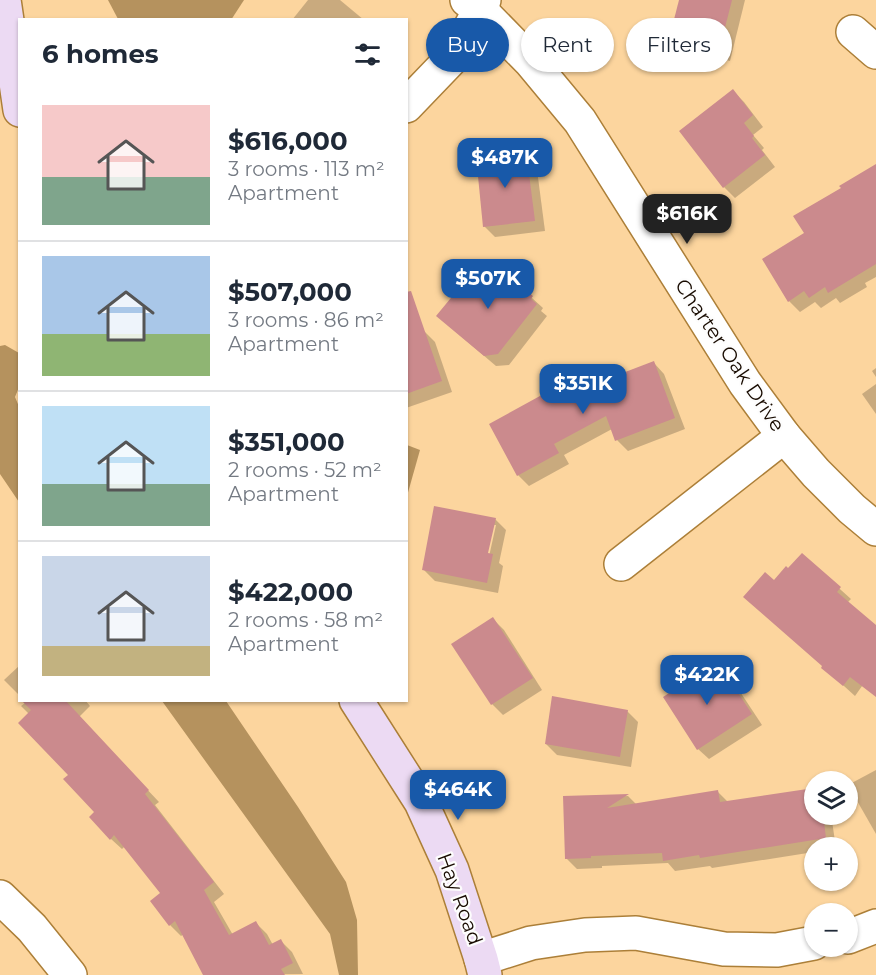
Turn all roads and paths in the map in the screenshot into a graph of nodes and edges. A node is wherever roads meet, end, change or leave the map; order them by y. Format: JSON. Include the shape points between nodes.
{"nodes":[{"id":1,"x":4,"y":0,"type":"edge"},
{"id":2,"x":477,"y":4,"type":"edge"},
{"id":3,"x":18,"y":96,"type":"edge"},
{"id":4,"x":408,"y":104,"type":"edge"},
{"id":5,"x":784,"y":436,"type":"junction"},
{"id":6,"x":876,"y":529,"type":"edge"},
{"id":7,"x":621,"y":564,"type":"dead end"},
{"id":8,"x":358,"y":702,"type":"edge"},
{"id":9,"x":0,"y":897,"type":"edge"},
{"id":10,"x":876,"y":926,"type":"edge"},
{"id":11,"x":858,"y":933,"type":"edge"},
{"id":12,"x":804,"y":945,"type":"edge"},
{"id":13,"x":483,"y":967,"type":"edge"},
{"id":14,"x":70,"y":975,"type":"edge"}],
"edges":[{"from":1,"to":3,"type":"street"},
{"from":2,"to":4,"type":"street","via":[[455,56]]},
{"from":2,"to":5,"type":"street","name":"Charter Oak Drive","via":[[580,121],[745,383]]},
{"from":5,"to":6,"type":"street","name":"Charter Oak Drive","via":[[831,488]]},
{"from":5,"to":7,"type":"street"},
{"from":8,"to":13,"type":"street","name":"Hay Road","via":[[421,802],[452,870]]},
{"from":9,"to":14,"type":"street","via":[[32,928]]},
{"from":10,"to":11,"type":"street"},
{"from":12,"to":13,"type":"street","via":[[777,950],[724,949],[636,933],[585,934],[531,944]]}]}
